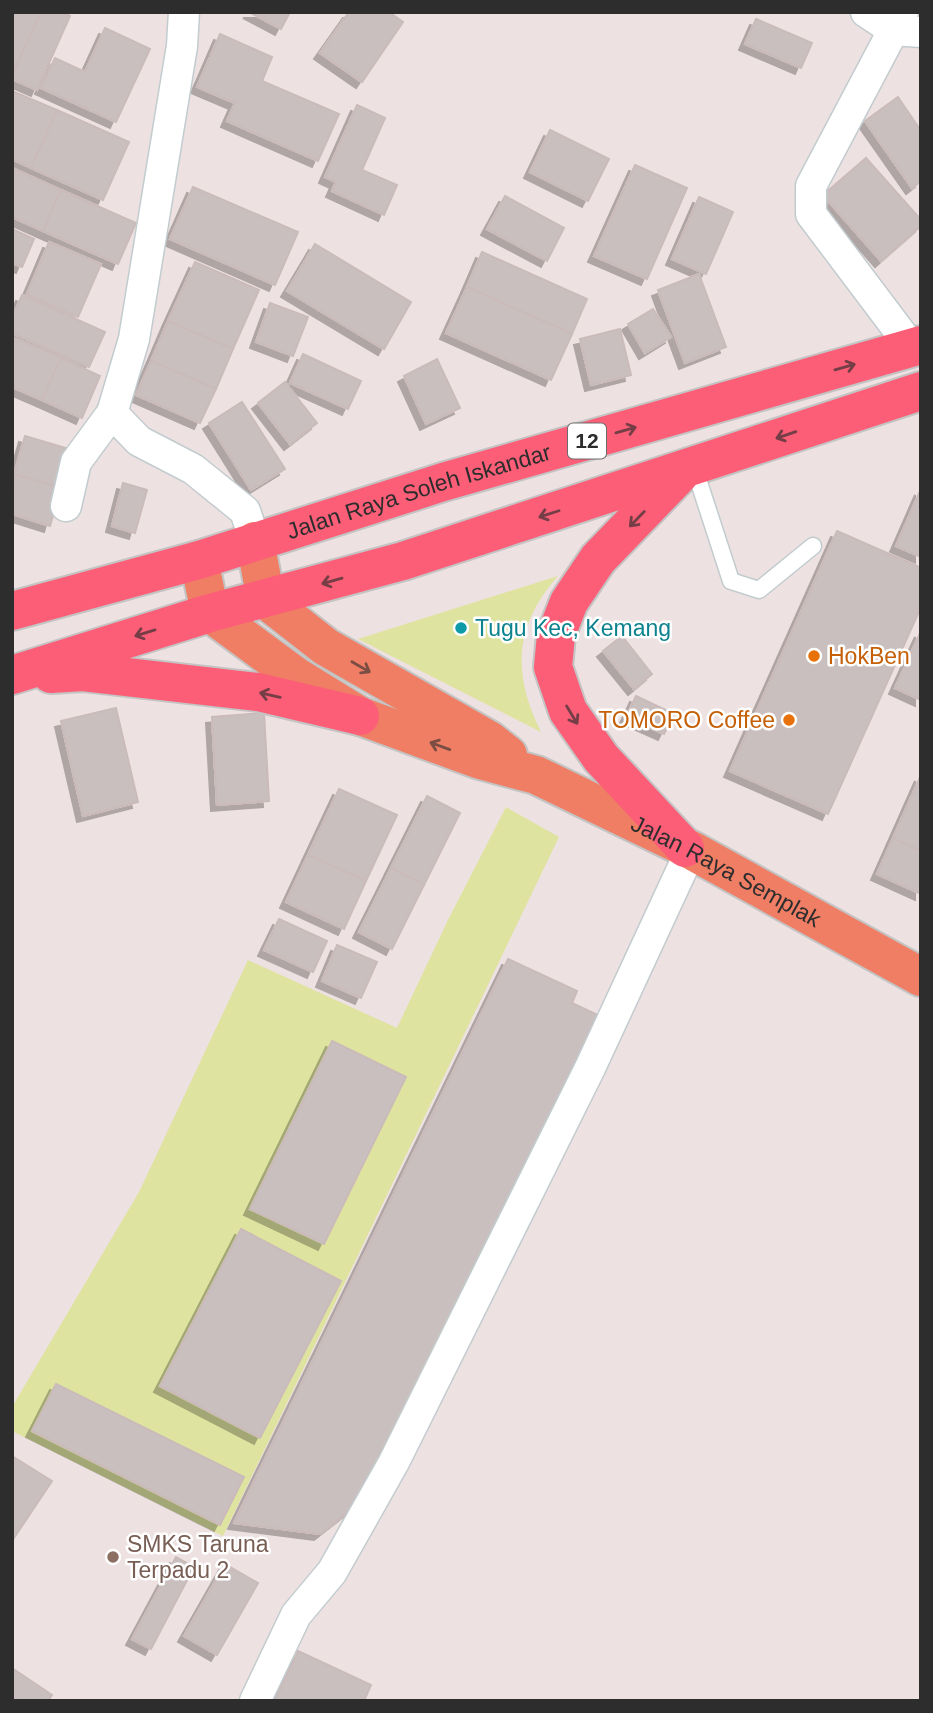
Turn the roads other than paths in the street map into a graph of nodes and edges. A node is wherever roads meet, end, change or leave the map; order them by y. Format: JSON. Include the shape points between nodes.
{"nodes":[{"id":1,"x":184,"y":12,"type":"edge"},
{"id":2,"x":866,"y":12,"type":"edge"},
{"id":3,"x":906,"y":25,"type":"edge"},
{"id":4,"x":917,"y":346,"type":"edge"},
{"id":5,"x":921,"y":391,"type":"edge"},
{"id":6,"x":112,"y":413,"type":"junction"},
{"id":7,"x":689,"y":468,"type":"junction"},
{"id":8,"x":66,"y":506,"type":"dead end"},
{"id":9,"x":255,"y":541,"type":"junction"},
{"id":10,"x":813,"y":546,"type":"dead end"},
{"id":11,"x":199,"y":560,"type":"junction"},
{"id":12,"x":266,"y":600,"type":"junction"},
{"id":13,"x":12,"y":611,"type":"edge"},
{"id":14,"x":210,"y":613,"type":"junction"},
{"id":15,"x":12,"y":676,"type":"edge"},
{"id":16,"x":360,"y":716,"type":"junction"},
{"id":17,"x":529,"y":772,"type":"junction"},
{"id":18,"x":688,"y":849,"type":"junction"},
{"id":19,"x":920,"y":976,"type":"edge"},
{"id":20,"x":255,"y":1701,"type":"edge"}],
"edges":[{"from":1,"to":6,"type":"street","via":[[134,339]]},
{"from":2,"to":3,"type":"street"},
{"from":3,"to":4,"type":"street","via":[[811,186],[811,214]]},
{"from":9,"to":4,"type":"highway","name":"Jalan Raya Soleh Iskandar","number":"12","one_way":true},
{"from":5,"to":7,"type":"highway","one_way":true},
{"from":6,"to":8,"type":"street","via":[[76,462]]},
{"from":6,"to":9,"type":"street","via":[[139,441],[193,469],[245,511]]},
{"from":7,"to":10,"type":"lane","via":[[731,581],[759,590]]},
{"from":7,"to":12,"type":"highway","one_way":true,"via":[[403,561]]},
{"from":7,"to":18,"type":"highway","one_way":true,"via":[[598,559],[569,602],[556,635],[553,667],[568,711],[601,758]]},
{"from":9,"to":11,"type":"highway","name":"Jalan Raya Soleh Iskandar","number":"12"},
{"from":9,"to":12,"type":"main road"},
{"from":11,"to":13,"type":"highway","number":"12"},
{"from":11,"to":14,"type":"main road"},
{"from":12,"to":14,"type":"highway"},
{"from":12,"to":17,"type":"main road","name":"Jalan Raya Semplak","one_way":true,"via":[[326,647],[489,740]]},
{"from":14,"to":15,"type":"highway","one_way":true},
{"from":14,"to":16,"type":"main road","name":"Jalan Raya Semplak","via":[[297,677]]},
{"from":16,"to":15,"type":"highway","one_way":true,"via":[[258,692],[183,683],[83,672]]},
{"from":17,"to":16,"type":"main road","name":"Jalan Raya Semplak","one_way":true,"via":[[480,761]]},
{"from":17,"to":18,"type":"main road","name":"Jalan Raya Semplak"},
{"from":18,"to":19,"type":"main road","name":"Jalan Raya Semplak"},
{"from":18,"to":20,"type":"street","via":[[590,1068],[394,1462],[332,1572],[296,1615]]}]}
